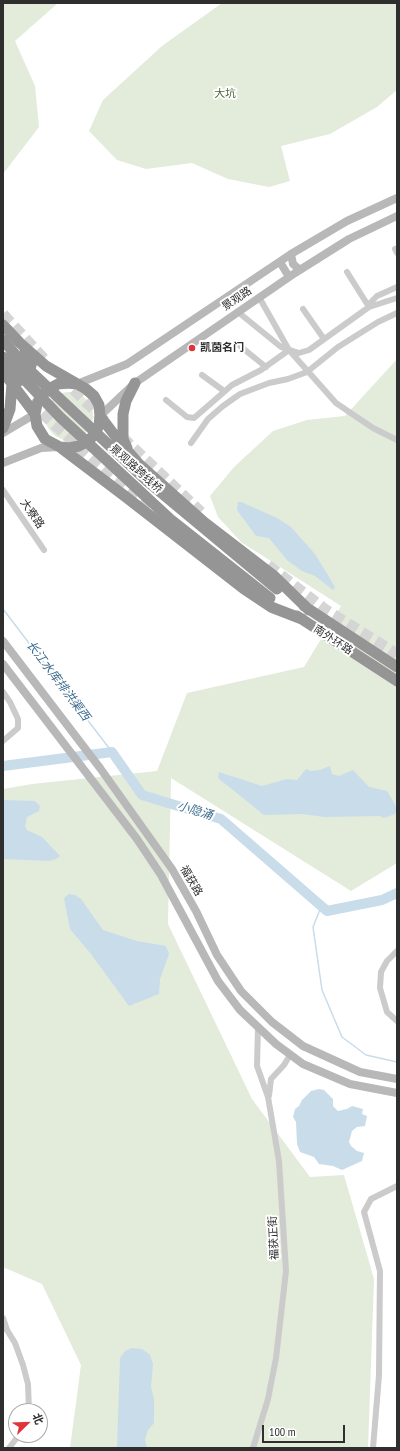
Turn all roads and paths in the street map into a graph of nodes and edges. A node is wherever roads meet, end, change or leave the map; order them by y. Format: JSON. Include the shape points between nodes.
{"nodes":[{"id":1,"x":397,"y":198,"type":"edge"},
{"id":2,"x":397,"y":216,"type":"edge"},
{"id":3,"x":291,"y":254,"type":"junction"},
{"id":4,"x":280,"y":262,"type":"junction"},
{"id":5,"x":300,"y":270,"type":"junction"},
{"id":6,"x":347,"y":272,"type":"dead end"},
{"id":7,"x":289,"y":277,"type":"junction"},
{"id":8,"x":397,"y":287,"type":"edge"},
{"id":9,"x":259,"y":297,"type":"junction"},
{"id":10,"x":397,"y":298,"type":"edge"},
{"id":11,"x":369,"y":307,"type":"junction"},
{"id":12,"x":303,"y":309,"type":"dead end"},
{"id":13,"x":238,"y":312,"type":"junction"},
{"id":14,"x":397,"y":313,"type":"edge"},
{"id":15,"x":3,"y":325,"type":"edge"},
{"id":16,"x":324,"y":339,"type":"junction"},
{"id":17,"x":3,"y":340,"type":"edge"},
{"id":18,"x":20,"y":343,"type":"junction"},
{"id":19,"x":240,"y":346,"type":"dead end"},
{"id":20,"x":289,"y":350,"type":"junction"},
{"id":21,"x":3,"y":357,"type":"edge"},
{"id":22,"x":266,"y":367,"type":"junction"},
{"id":23,"x":3,"y":371,"type":"edge"},
{"id":24,"x":307,"y":372,"type":"junction"},
{"id":25,"x":202,"y":375,"type":"dead end"},
{"id":26,"x":135,"y":383,"type":"junction"},
{"id":27,"x":12,"y":384,"type":"junction"},
{"id":28,"x":77,"y":384,"type":"junction"},
{"id":29,"x":224,"y":391,"type":"junction"},
{"id":30,"x":166,"y":400,"type":"dead end"},
{"id":31,"x":35,"y":414,"type":"junction"},
{"id":32,"x":100,"y":416,"type":"junction"},
{"id":33,"x":3,"y":428,"type":"edge"},
{"id":34,"x":3,"y":433,"type":"edge"},
{"id":35,"x":397,"y":440,"type":"edge"},
{"id":36,"x":190,"y":443,"type":"dead end"},
{"id":37,"x":60,"y":447,"type":"junction"},
{"id":38,"x":129,"y":452,"type":"junction"},
{"id":39,"x":3,"y":463,"type":"edge"},
{"id":40,"x":3,"y":490,"type":"edge"},
{"id":41,"x":44,"y":550,"type":"dead end"},
{"id":42,"x":277,"y":589,"type":"joint"},
{"id":43,"x":270,"y":598,"type":"joint"},
{"id":44,"x":309,"y":610,"type":"junction"},
{"id":45,"x":302,"y":619,"type":"junction"},
{"id":46,"x":3,"y":641,"type":"edge"},
{"id":47,"x":3,"y":664,"type":"edge"},
{"id":48,"x":397,"y":667,"type":"edge"},
{"id":49,"x":397,"y":681,"type":"edge"},
{"id":50,"x":3,"y":692,"type":"edge"},
{"id":51,"x":3,"y":741,"type":"edge"},
{"id":52,"x":397,"y":950,"type":"edge"},
{"id":53,"x":397,"y":1020,"type":"edge"},
{"id":54,"x":258,"y":1027,"type":"junction"},
{"id":55,"x":290,"y":1055,"type":"junction"},
{"id":56,"x":397,"y":1079,"type":"edge"},
{"id":57,"x":397,"y":1093,"type":"edge"},
{"id":58,"x":268,"y":1097,"type":"junction"},
{"id":59,"x":397,"y":1186,"type":"edge"},
{"id":60,"x":3,"y":1318,"type":"edge"},
{"id":61,"x":5,"y":1328,"type":"edge"},
{"id":62,"x":29,"y":1403,"type":"edge"},
{"id":63,"x":253,"y":1448,"type":"edge"},
{"id":64,"x":373,"y":1448,"type":"edge"}],
"edges":[{"from":1,"to":3,"type":"street","via":[[347,221]]},
{"from":2,"to":5,"type":"street","name":"景观路","via":[[349,238]]},
{"from":3,"to":4,"type":"street"},
{"from":3,"to":5,"type":"street","via":[[293,264]]},
{"from":4,"to":7,"type":"street"},
{"from":4,"to":28,"type":"street","via":[[127,364]]},
{"from":5,"to":7,"type":"street","name":"景观路"},
{"from":6,"to":11,"type":"street"},
{"from":7,"to":9,"type":"street","name":"景观路"},
{"from":8,"to":11,"type":"street","via":[[377,296]]},
{"from":9,"to":13,"type":"street","name":"景观路"},
{"from":9,"to":20,"type":"street"},
{"from":10,"to":11,"type":"street"},
{"from":11,"to":16,"type":"street"},
{"from":12,"to":16,"type":"street"},
{"from":13,"to":20,"type":"street"},
{"from":13,"to":26,"type":"street","name":"景观路"},
{"from":14,"to":24,"type":"street","via":[[338,347]]},
{"from":15,"to":18,"type":"highway"},
{"from":16,"to":20,"type":"street","via":[[303,353]]},
{"from":17,"to":42,"type":"highway","name":"景观路跨线桥","bridge":true,"via":[[26,366],[146,480]]},
{"from":18,"to":23,"type":"highway","via":[[32,362],[28,376],[19,381]]},
{"from":18,"to":28,"type":"highway","via":[[46,366]]},
{"from":19,"to":22,"type":"street"},
{"from":20,"to":22,"type":"street"},
{"from":20,"to":24,"type":"street"},
{"from":21,"to":43,"type":"highway","name":"景观路跨线桥","bridge":true,"via":[[60,417],[170,519]]},
{"from":22,"to":29,"type":"street","via":[[232,384]]},
{"from":23,"to":27,"type":"highway"},
{"from":24,"to":35,"type":"street","via":[[336,403],[373,428]]},
{"from":24,"to":36,"type":"street","via":[[240,394],[208,419]]},
{"from":25,"to":29,"type":"street"},
{"from":26,"to":32,"type":"street","name":"景观路"},
{"from":26,"to":38,"type":"highway","via":[[126,401],[121,424],[123,439]]},
{"from":27,"to":31,"type":"highway"},
{"from":27,"to":33,"type":"highway","via":[[10,409]]},
{"from":28,"to":31,"type":"highway","via":[[58,384],[49,389],[42,395]]},
{"from":28,"to":32,"type":"highway","via":[[94,396],[99,405]]},
{"from":29,"to":30,"type":"street","via":[[191,418]]},
{"from":31,"to":34,"type":"street"},
{"from":31,"to":37,"type":"highway","via":[[39,432]]},
{"from":32,"to":37,"type":"highway","via":[[95,434],[88,442],[69,448]]},
{"from":32,"to":38,"type":"highway"},
{"from":37,"to":39,"type":"street","via":[[41,448]]},
{"from":37,"to":45,"type":"highway","via":[[244,589],[271,607]]},
{"from":38,"to":44,"type":"highway","via":[[204,522],[273,575]]},
{"from":40,"to":41,"type":"street","name":"大寮路"},
{"from":42,"to":44,"type":"highway","name":"南外环路"},
{"from":43,"to":45,"type":"highway","name":"南外环路"},
{"from":44,"to":48,"type":"highway","name":"南外环路"},
{"from":45,"to":49,"type":"highway","name":"南外环路"},
{"from":46,"to":56,"type":"street","name":"福获路","via":[[100,768],[172,870],[196,911],[217,955],[241,991],[272,1022],[303,1046],[360,1072]]},
{"from":47,"to":54,"type":"street","via":[[137,839],[161,875],[218,981],[240,1010]]},
{"from":50,"to":51,"type":"street","via":[[18,719],[18,728]]},
{"from":52,"to":53,"type":"street","via":[[381,972],[380,988],[387,1012]]},
{"from":54,"to":55,"type":"street"},
{"from":54,"to":58,"type":"street","name":"福获正街","via":[[257,1066]]},
{"from":55,"to":57,"type":"street","via":[[303,1064],[350,1084]]},
{"from":55,"to":58,"type":"street","via":[[271,1079]]},
{"from":58,"to":63,"type":"street","name":"福获正街","via":[[279,1161],[286,1271],[276,1358],[268,1399]]},
{"from":59,"to":64,"type":"street","via":[[371,1199],[364,1212],[380,1271],[379,1375]]},
{"from":60,"to":61,"type":"street"},
{"from":61,"to":62,"type":"street","via":[[15,1343],[28,1384]]}]}
